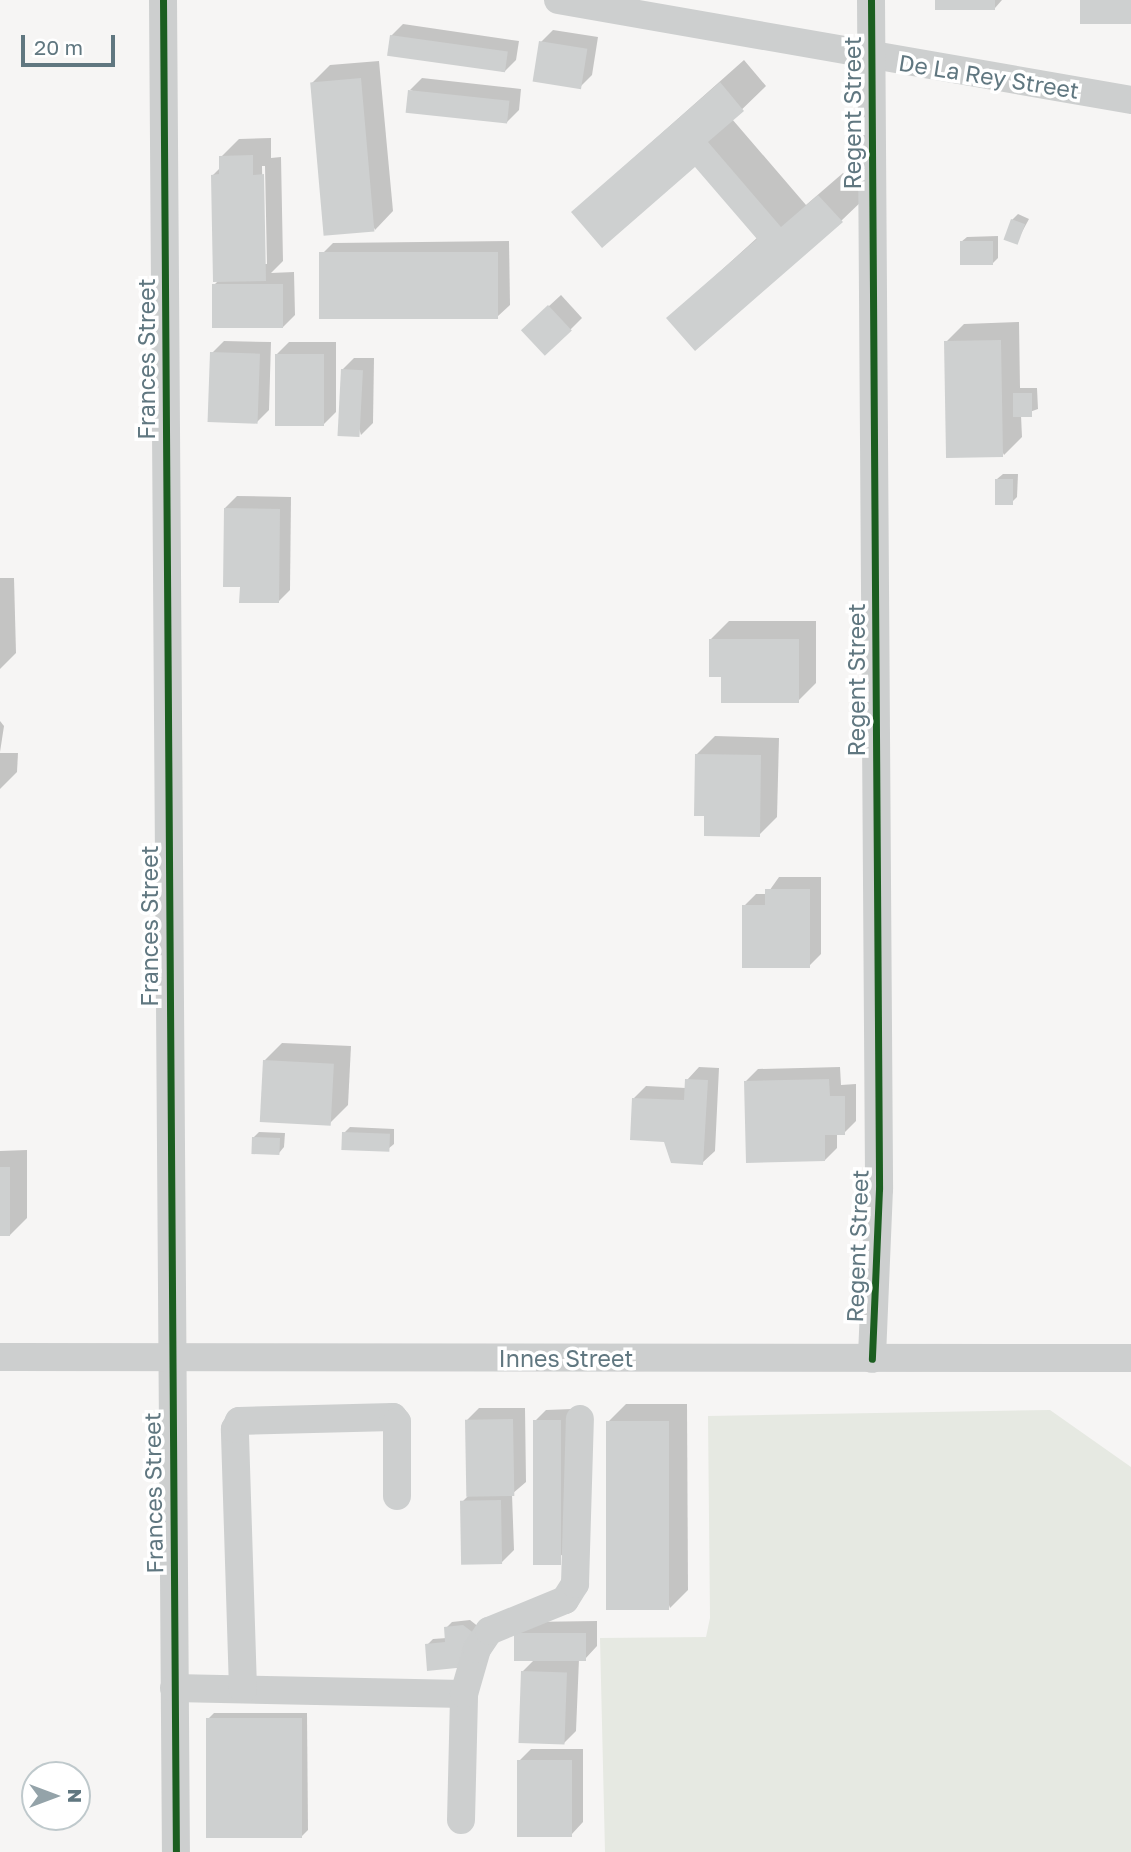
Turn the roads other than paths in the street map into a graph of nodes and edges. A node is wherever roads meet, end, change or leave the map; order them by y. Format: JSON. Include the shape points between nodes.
{"nodes":[{"id":1,"x":163,"y":0,"type":"edge"},
{"id":2,"x":558,"y":0,"type":"edge"},
{"id":3,"x":871,"y":0,"type":"edge"},
{"id":4,"x":871,"y":57,"type":"junction"},
{"id":5,"x":1131,"y":100,"type":"edge"},
{"id":6,"x":0,"y":1357,"type":"edge"},
{"id":7,"x":172,"y":1357,"type":"junction"},
{"id":8,"x":1131,"y":1358,"type":"edge"},
{"id":9,"x":872,"y":1359,"type":"junction"},
{"id":10,"x":580,"y":1419,"type":"dead end"},
{"id":11,"x":397,"y":1496,"type":"dead end"},
{"id":12,"x":174,"y":1688,"type":"junction"},
{"id":13,"x":243,"y":1689,"type":"junction"},
{"id":14,"x":464,"y":1694,"type":"junction"},
{"id":15,"x":461,"y":1820,"type":"dead end"},
{"id":16,"x":176,"y":1852,"type":"edge"}],
"edges":[{"from":1,"to":7,"type":"street","name":"Frances Street"},
{"from":2,"to":4,"type":"street","name":"De La Rey Street"},
{"from":3,"to":4,"type":"street","name":"Regent Street"},
{"from":4,"to":5,"type":"street","name":"De La Rey Street"},
{"from":4,"to":9,"type":"street","name":"Regent Street","via":[[880,1189]]},
{"from":6,"to":7,"type":"street","name":"Innes Street"},
{"from":7,"to":9,"type":"street","name":"Innes Street"},
{"from":7,"to":12,"type":"street","name":"Frances Street"},
{"from":8,"to":9,"type":"street","name":"Innes Street"},
{"from":10,"to":14,"type":"street","via":[[575,1584],[565,1600],[489,1631],[477,1648]]},
{"from":11,"to":13,"type":"street","via":[[397,1422],[393,1417],[239,1421],[235,1429]]},
{"from":12,"to":13,"type":"street"},
{"from":12,"to":16,"type":"street","name":"Frances Street"},
{"from":13,"to":14,"type":"street"},
{"from":14,"to":15,"type":"street"}]}
